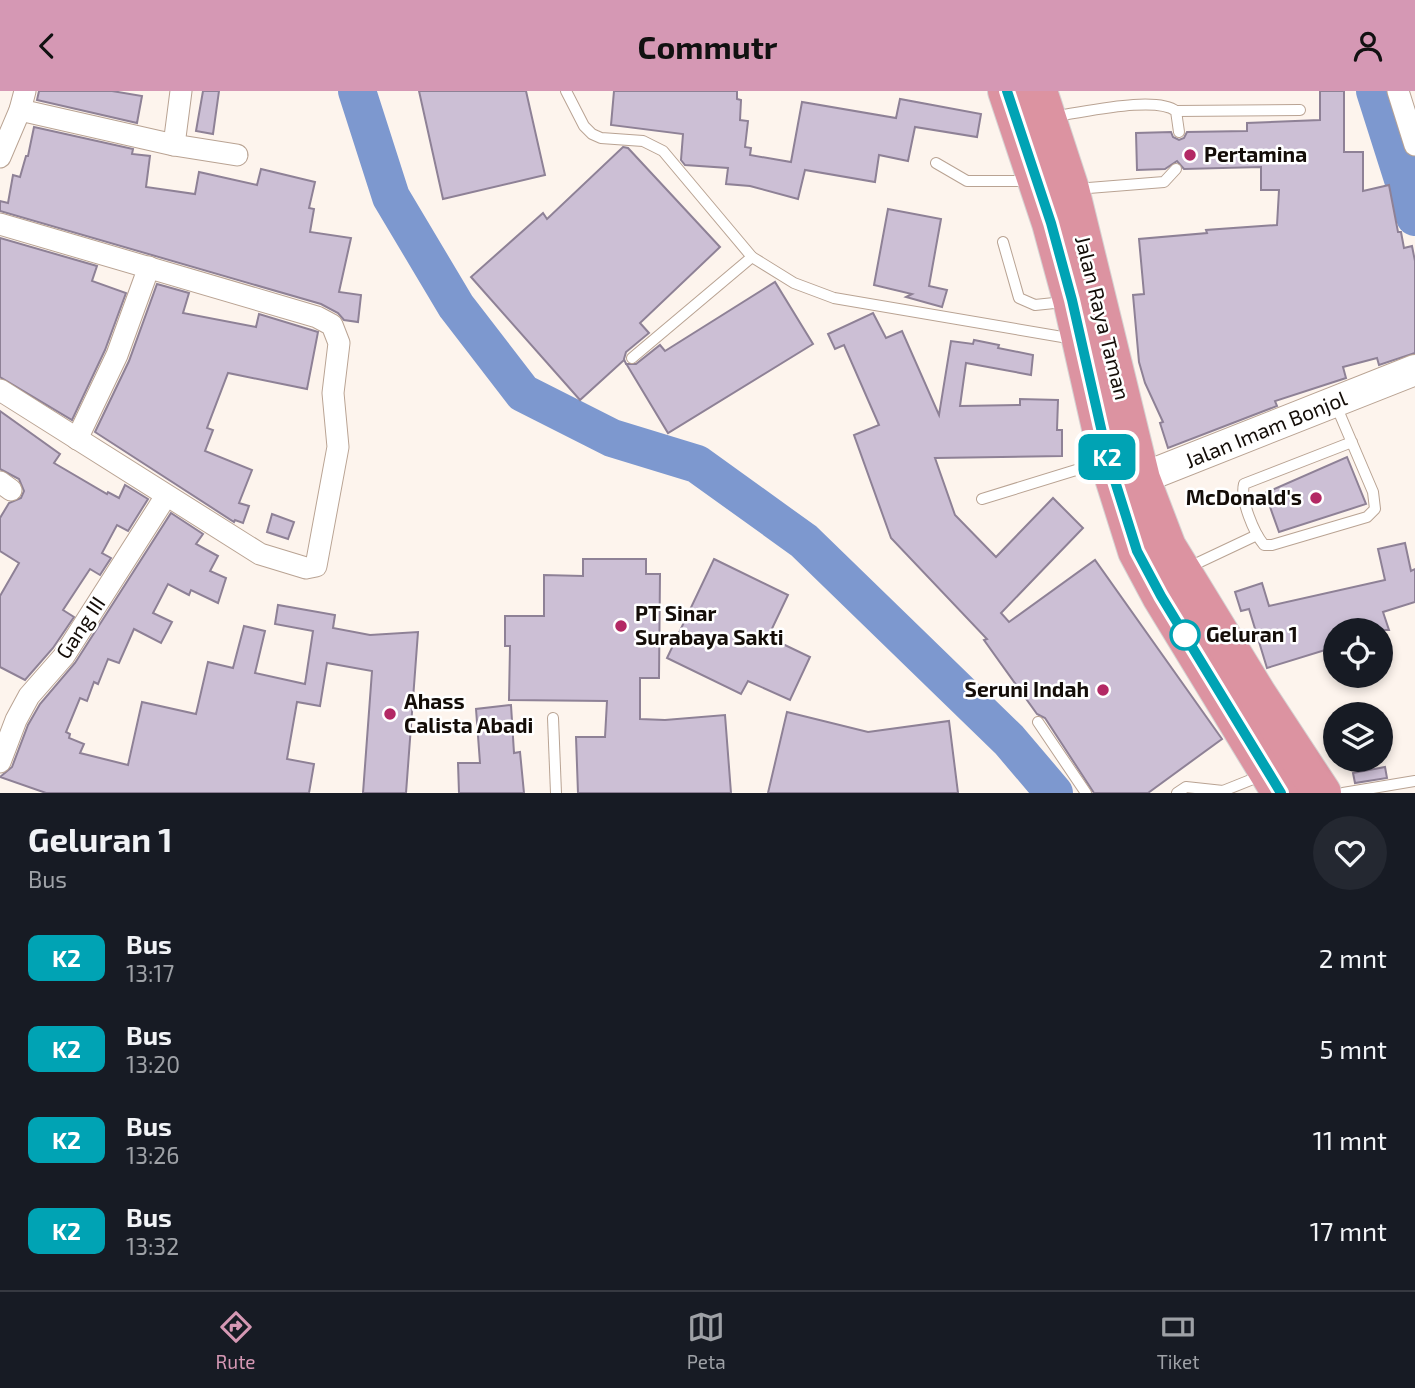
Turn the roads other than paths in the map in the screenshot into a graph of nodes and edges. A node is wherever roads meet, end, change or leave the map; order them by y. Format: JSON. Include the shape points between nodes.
{"nodes":[{"id":1,"x":181,"y":91,"type":"edge"},
{"id":2,"x":566,"y":91,"type":"edge"},
{"id":3,"x":1007,"y":91,"type":"edge"},
{"id":4,"x":1398,"y":91,"type":"edge"},
{"id":5,"x":22,"y":100,"type":"edge"},
{"id":6,"x":1043,"y":104,"type":"edge"},
{"id":7,"x":1300,"y":110,"type":"dead end"},
{"id":8,"x":1176,"y":111,"type":"junction"},
{"id":9,"x":1179,"y":132,"type":"dead end"},
{"id":10,"x":174,"y":145,"type":"junction"},
{"id":11,"x":1415,"y":145,"type":"edge"},
{"id":12,"x":237,"y":155,"type":"dead end"},
{"id":13,"x":0,"y":157,"type":"edge"},
{"id":14,"x":936,"y":163,"type":"dead end"},
{"id":15,"x":1176,"y":169,"type":"dead end"},
{"id":16,"x":1055,"y":185,"type":"junction"},
{"id":17,"x":0,"y":224,"type":"edge"},
{"id":18,"x":1003,"y":242,"type":"dead end"},
{"id":19,"x":752,"y":257,"type":"junction"},
{"id":20,"x":149,"y":267,"type":"junction"},
{"id":21,"x":1072,"y":300,"type":"junction"},
{"id":22,"x":1080,"y":340,"type":"junction"},
{"id":23,"x":632,"y":358,"type":"dead end"},
{"id":24,"x":1415,"y":370,"type":"edge"},
{"id":25,"x":0,"y":390,"type":"edge"},
{"id":26,"x":1335,"y":402,"type":"junction"},
{"id":27,"x":77,"y":439,"type":"junction"},
{"id":28,"x":1352,"y":442,"type":"junction"},
{"id":29,"x":1122,"y":475,"type":"junction"},
{"id":30,"x":166,"y":496,"type":"junction"},
{"id":31,"x":982,"y":499,"type":"dead end"},
{"id":32,"x":1257,"y":535,"type":"junction"},
{"id":33,"x":1181,"y":571,"type":"junction"},
{"id":34,"x":553,"y":718,"type":"dead end"},
{"id":35,"x":1038,"y":722,"type":"dead end"},
{"id":36,"x":0,"y":762,"type":"edge"},
{"id":37,"x":1415,"y":781,"type":"edge"},
{"id":38,"x":1275,"y":783,"type":"edge"},
{"id":39,"x":556,"y":793,"type":"edge"},
{"id":40,"x":1086,"y":793,"type":"edge"},
{"id":41,"x":1177,"y":793,"type":"edge"},
{"id":42,"x":1322,"y":793,"type":"edge"},
{"id":43,"x":1343,"y":793,"type":"edge"}],
"edges":[{"from":1,"to":10,"type":"street"},
{"from":2,"to":19,"type":"lane","via":[[592,134],[643,141],[663,151]]},
{"from":3,"to":16,"type":"highway","name":"Jalan Raya Taman"},
{"from":4,"to":11,"type":"street"},
{"from":5,"to":10,"type":"street"},
{"from":5,"to":13,"type":"street"},
{"from":6,"to":8,"type":"lane","via":[[1166,105]]},
{"from":6,"to":16,"type":"highway","name":"Jalan Raya Taman"},
{"from":7,"to":8,"type":"lane"},
{"from":8,"to":9,"type":"lane"},
{"from":10,"to":12,"type":"street"},
{"from":14,"to":16,"type":"lane","via":[[967,181]]},
{"from":15,"to":16,"type":"lane","via":[[1164,182]]},
{"from":16,"to":21,"type":"highway","name":"Jalan Raya Taman"},
{"from":16,"to":29,"type":"highway","name":"Jalan Raya Taman"},
{"from":17,"to":20,"type":"street"},
{"from":18,"to":21,"type":"lane","via":[[1019,298],[1035,305]]},
{"from":19,"to":22,"type":"lane","via":[[794,283],[834,298]]},
{"from":19,"to":23,"type":"lane"},
{"from":20,"to":27,"type":"street","via":[[117,355]]},
{"from":20,"to":30,"type":"street","via":[[325,320],[339,343],[333,393],[338,447],[316,566],[306,568],[266,557]]},
{"from":21,"to":22,"type":"highway","name":"Jalan Raya Taman"},
{"from":22,"to":29,"type":"highway","name":"Jalan Raya Taman"},
{"from":24,"to":26,"type":"street","name":"Jalan Imam Bonjol"},
{"from":25,"to":27,"type":"street"},
{"from":26,"to":28,"type":"lane"},
{"from":26,"to":29,"type":"street","name":"Jalan Imam Bonjol"},
{"from":27,"to":30,"type":"street"},
{"from":28,"to":32,"type":"lane","via":[[1244,484],[1243,496]]},
{"from":28,"to":32,"type":"lane","via":[[1376,509],[1367,517],[1272,545],[1264,545]]},
{"from":29,"to":31,"type":"lane","via":[[1086,468]]},
{"from":29,"to":33,"type":"highway","name":"Jalan Raya Taman"},
{"from":29,"to":38,"type":"highway","name":"Jalan Raya Taman","via":[[1137,551]]},
{"from":30,"to":36,"type":"street","name":"Gang III","via":[[64,656],[29,696]]},
{"from":32,"to":33,"type":"lane"},
{"from":33,"to":42,"type":"highway","name":"Jalan Raya Taman"},
{"from":34,"to":39,"type":"lane"},
{"from":35,"to":40,"type":"lane"},
{"from":37,"to":43,"type":"lane"},
{"from":38,"to":41,"type":"lane","via":[[1223,791],[1186,787]]}]}
